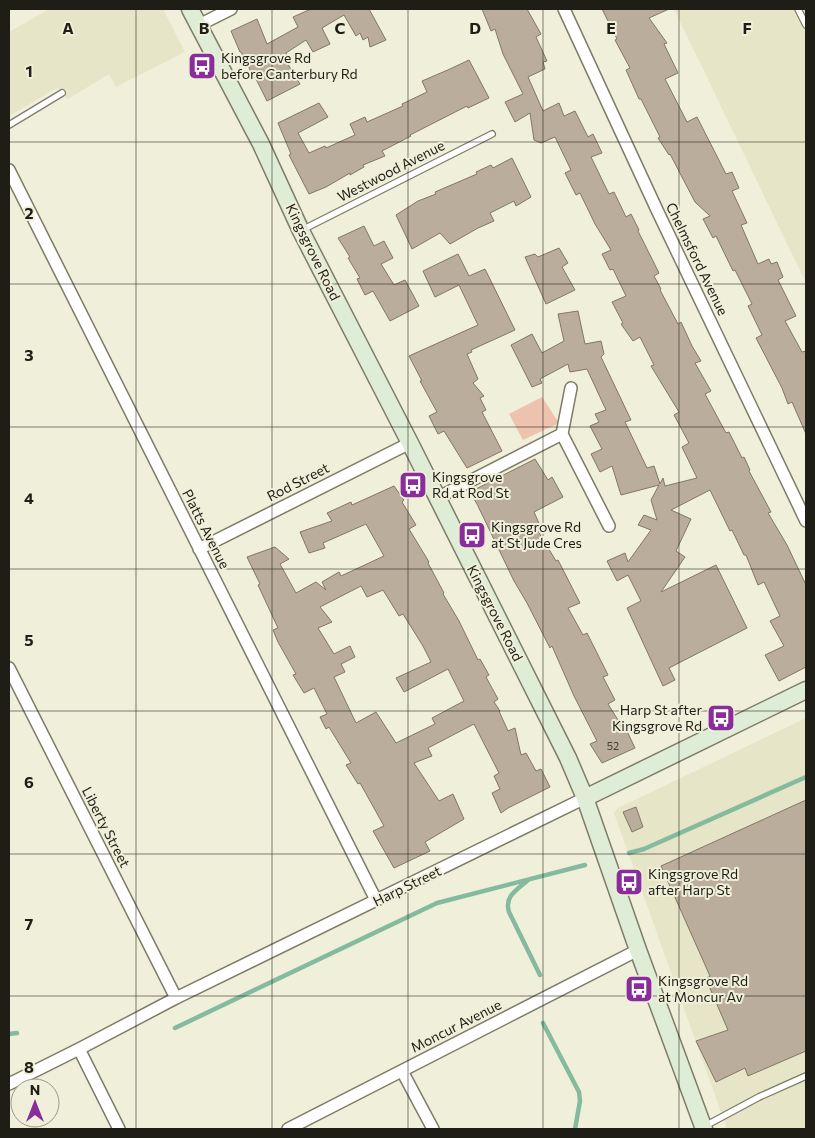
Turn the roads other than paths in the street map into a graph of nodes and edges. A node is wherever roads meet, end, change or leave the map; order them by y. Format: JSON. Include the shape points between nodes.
{"nodes":[{"id":1,"x":190,"y":9,"type":"edge"},
{"id":2,"x":231,"y":9,"type":"edge"},
{"id":3,"x":564,"y":9,"type":"edge"},
{"id":4,"x":798,"y":9,"type":"edge"},
{"id":5,"x":199,"y":25,"type":"junction"},
{"id":6,"x":806,"y":25,"type":"edge"},
{"id":7,"x":62,"y":94,"type":"dead end"},
{"id":8,"x":9,"y":125,"type":"edge"},
{"id":9,"x":492,"y":134,"type":"dead end"},
{"id":10,"x":9,"y":170,"type":"edge"},
{"id":11,"x":302,"y":231,"type":"junction"},
{"id":12,"x":571,"y":388,"type":"dead end"},
{"id":13,"x":562,"y":434,"type":"junction"},
{"id":14,"x":410,"y":443,"type":"junction"},
{"id":15,"x":437,"y":498,"type":"junction"},
{"id":16,"x":806,"y":521,"type":"edge"},
{"id":17,"x":609,"y":526,"type":"dead end"},
{"id":18,"x":199,"y":549,"type":"junction"},
{"id":19,"x":9,"y":668,"type":"edge"},
{"id":20,"x":806,"y":690,"type":"edge"},
{"id":21,"x":585,"y":798,"type":"junction"},
{"id":22,"x":376,"y":900,"type":"junction"},
{"id":23,"x":638,"y":950,"type":"junction"},
{"id":24,"x":176,"y":998,"type":"junction"},
{"id":25,"x":79,"y":1049,"type":"junction"},
{"id":26,"x":402,"y":1071,"type":"junction"},
{"id":27,"x":806,"y":1076,"type":"edge"},
{"id":28,"x":9,"y":1084,"type":"edge"},
{"id":29,"x":704,"y":1128,"type":"edge"},
{"id":30,"x":119,"y":1129,"type":"edge"},
{"id":31,"x":288,"y":1129,"type":"edge"},
{"id":32,"x":433,"y":1129,"type":"edge"}],
"edges":[{"from":1,"to":5,"type":"main road","name":"Kingsgrove Road"},
{"from":2,"to":5,"type":"street"},
{"from":3,"to":16,"type":"street","name":"Chelmsford Avenue"},
{"from":4,"to":6,"type":"lane"},
{"from":5,"to":11,"type":"main road","name":"Kingsgrove Road"},
{"from":7,"to":8,"type":"lane"},
{"from":9,"to":11,"type":"lane","name":"Westwood Avenue"},
{"from":10,"to":18,"type":"street","name":"Platts Avenue"},
{"from":11,"to":14,"type":"main road","name":"Kingsgrove Road"},
{"from":12,"to":13,"type":"street"},
{"from":13,"to":15,"type":"street"},
{"from":13,"to":17,"type":"street"},
{"from":14,"to":15,"type":"main road","name":"Kingsgrove Road"},
{"from":14,"to":18,"type":"street","name":"Rod Street"},
{"from":15,"to":21,"type":"main road","name":"Kingsgrove Road"},
{"from":18,"to":22,"type":"street","name":"Platts Avenue"},
{"from":19,"to":24,"type":"street","name":"Liberty Street"},
{"from":20,"to":21,"type":"main road","name":"Harp Street"},
{"from":21,"to":22,"type":"street","name":"Harp Street"},
{"from":21,"to":23,"type":"main road","name":"Kingsgrove Road"},
{"from":22,"to":24,"type":"street","name":"Harp Street"},
{"from":23,"to":26,"type":"street","name":"Moncur Avenue"},
{"from":23,"to":29,"type":"main road","name":"Kingsgrove Road"},
{"from":24,"to":25,"type":"street","name":"Harp Street"},
{"from":25,"to":28,"type":"street","name":"Harp Street"},
{"from":25,"to":30,"type":"street"},
{"from":26,"to":31,"type":"street","name":"Moncur Avenue"},
{"from":26,"to":32,"type":"street"},
{"from":27,"to":29,"type":"lane","via":[[759,1097]]}]}
